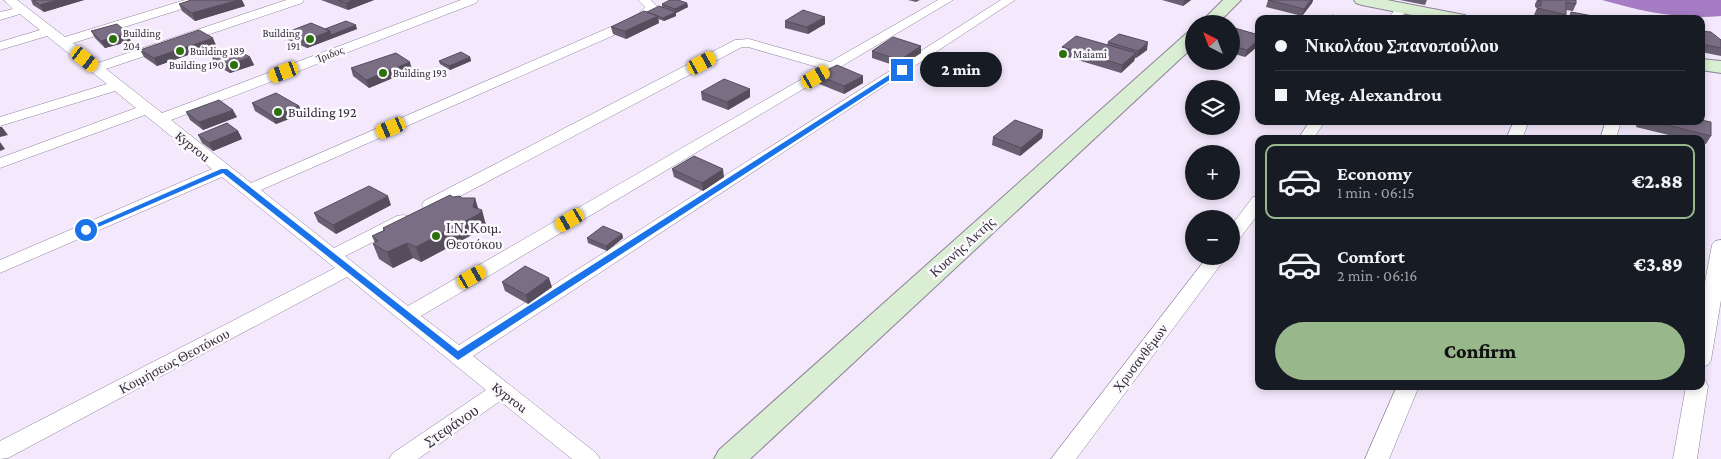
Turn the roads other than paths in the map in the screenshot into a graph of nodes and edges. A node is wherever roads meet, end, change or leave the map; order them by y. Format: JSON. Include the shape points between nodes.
{"nodes":[{"id":1,"x":196,"y":0,"type":"edge"},
{"id":2,"x":298,"y":0,"type":"edge"},
{"id":3,"x":472,"y":0,"type":"edge"},
{"id":4,"x":644,"y":0,"type":"edge"},
{"id":5,"x":947,"y":0,"type":"edge"},
{"id":6,"x":1009,"y":0,"type":"edge"},
{"id":7,"x":1233,"y":0,"type":"edge"},
{"id":8,"x":1362,"y":0,"type":"edge"},
{"id":9,"x":14,"y":3,"type":"edge"},
{"id":10,"x":1398,"y":13,"type":"edge"},
{"id":11,"x":1217,"y":15,"type":"edge"},
{"id":12,"x":1418,"y":15,"type":"edge"},
{"id":13,"x":0,"y":16,"type":"edge"},
{"id":14,"x":49,"y":31,"type":"junction"},
{"id":15,"x":63,"y":42,"type":"junction"},
{"id":16,"x":1185,"y":44,"type":"edge"},
{"id":17,"x":0,"y":46,"type":"edge"},
{"id":18,"x":1705,"y":65,"type":"edge"},
{"id":19,"x":832,"y":67,"type":"junction"},
{"id":20,"x":1721,"y":67,"type":"edge"},
{"id":21,"x":96,"y":68,"type":"junction"},
{"id":22,"x":118,"y":86,"type":"junction"},
{"id":23,"x":153,"y":114,"type":"junction"},
{"id":24,"x":0,"y":122,"type":"edge"},
{"id":25,"x":0,"y":163,"type":"edge"},
{"id":26,"x":224,"y":170,"type":"junction"},
{"id":27,"x":248,"y":190,"type":"junction"},
{"id":28,"x":1255,"y":206,"type":"edge"},
{"id":29,"x":1240,"y":226,"type":"edge"},
{"id":30,"x":1721,"y":245,"type":"edge"},
{"id":31,"x":332,"y":256,"type":"junction"},
{"id":32,"x":1211,"y":265,"type":"edge"},
{"id":33,"x":0,"y":267,"type":"edge"},
{"id":34,"x":348,"y":269,"type":"junction"},
{"id":35,"x":407,"y":315,"type":"junction"},
{"id":36,"x":1705,"y":337,"type":"edge"},
{"id":37,"x":458,"y":356,"type":"junction"},
{"id":38,"x":501,"y":390,"type":"junction"},
{"id":39,"x":1406,"y":390,"type":"edge"},
{"id":40,"x":1696,"y":390,"type":"edge"},
{"id":41,"x":0,"y":452,"type":"edge"},
{"id":42,"x":401,"y":459,"type":"edge"},
{"id":43,"x":588,"y":459,"type":"edge"},
{"id":44,"x":730,"y":459,"type":"edge"},
{"id":45,"x":1063,"y":459,"type":"edge"},
{"id":46,"x":1377,"y":459,"type":"edge"},
{"id":47,"x":1685,"y":459,"type":"edge"}],
"edges":[{"from":1,"to":15,"type":"street"},
{"from":2,"to":21,"type":"street"},
{"from":3,"to":23,"type":"street","name":"Ίριδος"},
{"from":4,"to":27,"type":"street","via":[[652,7],[640,19]]},
{"from":5,"to":19,"type":"street"},
{"from":6,"to":37,"type":"street"},
{"from":7,"to":11,"type":"street"},
{"from":8,"to":10,"type":"street"},
{"from":9,"to":13,"type":"street"},
{"from":9,"to":14,"type":"street","name":"Kyprou"},
{"from":10,"to":12,"type":"street"},
{"from":14,"to":15,"type":"street","name":"Kyprou"},
{"from":14,"to":17,"type":"street"},
{"from":15,"to":21,"type":"street","name":"Kyprou"},
{"from":16,"to":44,"type":"street","name":"Κυανής Ακτής"},
{"from":18,"to":20,"type":"street"},
{"from":19,"to":31,"type":"street","via":[[740,43]]},
{"from":19,"to":35,"type":"street"},
{"from":21,"to":22,"type":"street","name":"Kyprou"},
{"from":22,"to":23,"type":"street","name":"Kyprou"},
{"from":22,"to":24,"type":"street"},
{"from":23,"to":25,"type":"street","name":"Ίριδος"},
{"from":23,"to":26,"type":"street","name":"Kyprou"},
{"from":26,"to":27,"type":"street","name":"Kyprou"},
{"from":26,"to":33,"type":"street"},
{"from":27,"to":31,"type":"street","name":"Kyprou"},
{"from":28,"to":29,"type":"street"},
{"from":30,"to":36,"type":"street"},
{"from":31,"to":34,"type":"street","name":"Kyprou"},
{"from":32,"to":45,"type":"street","name":"Χρυσανθέμων"},
{"from":34,"to":35,"type":"street","name":"Kyprou"},
{"from":34,"to":41,"type":"street","name":"Κοιμήσεως Θεοτόκου"},
{"from":35,"to":37,"type":"street","name":"Kyprou"},
{"from":37,"to":38,"type":"street","name":"Kyprou"},
{"from":38,"to":42,"type":"street","name":"Στεφάνου"},
{"from":38,"to":43,"type":"street","name":"Kyprou"},
{"from":39,"to":46,"type":"street"},
{"from":40,"to":47,"type":"street"}]}
